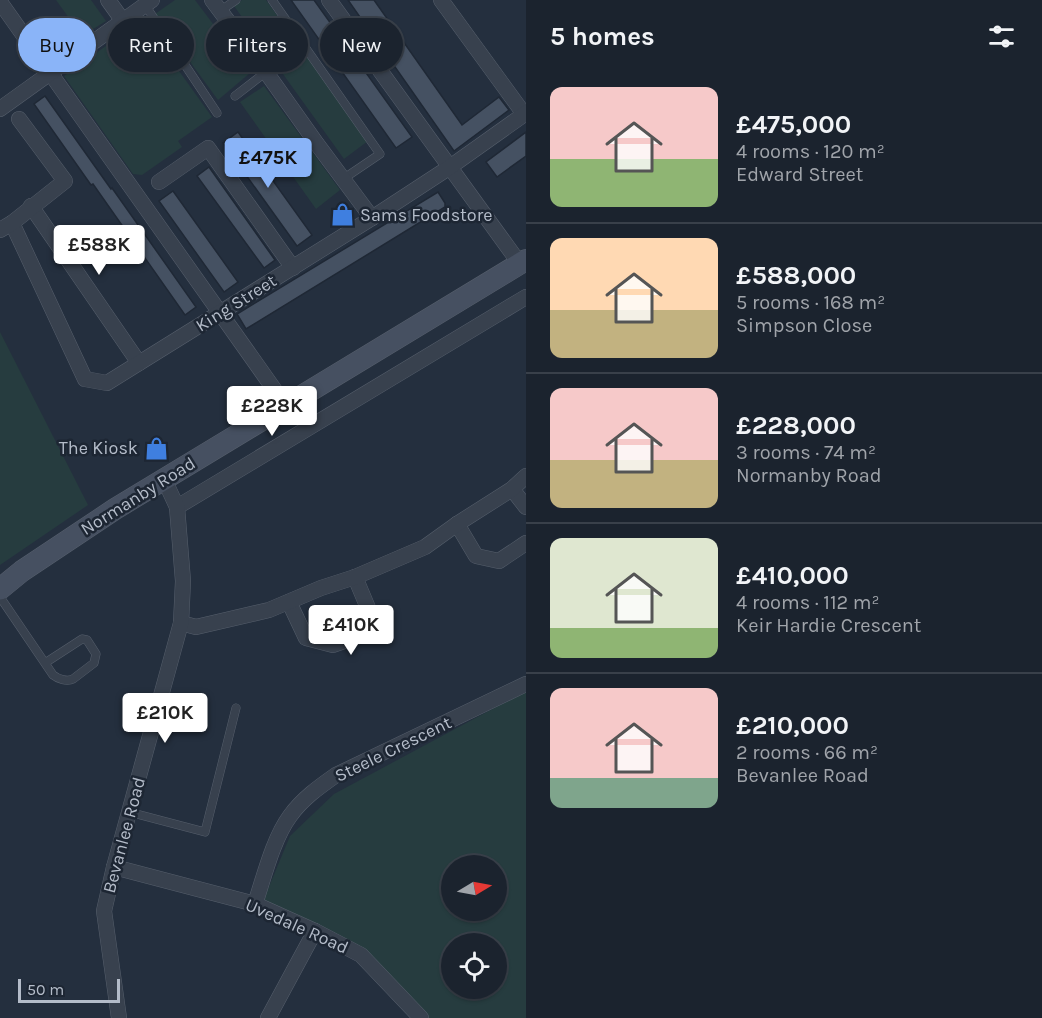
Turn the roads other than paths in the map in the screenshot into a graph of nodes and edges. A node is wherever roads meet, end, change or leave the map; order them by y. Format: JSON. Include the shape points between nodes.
{"nodes":[{"id":1,"x":108,"y":0,"type":"edge"},
{"id":2,"x":236,"y":0,"type":"edge"},
{"id":3,"x":272,"y":0,"type":"edge"},
{"id":4,"x":329,"y":0,"type":"edge"},
{"id":5,"x":441,"y":0,"type":"edge"},
{"id":6,"x":0,"y":2,"type":"edge"},
{"id":7,"x":149,"y":3,"type":"edge"},
{"id":8,"x":216,"y":6,"type":"edge"},
{"id":9,"x":121,"y":18,"type":"edge"},
{"id":10,"x":127,"y":18,"type":"edge"},
{"id":11,"x":225,"y":18,"type":"edge"},
{"id":12,"x":108,"y":32,"type":"edge"},
{"id":13,"x":266,"y":72,"type":"joint"},
{"id":14,"x":50,"y":73,"type":"junction"},
{"id":15,"x":235,"y":96,"type":"dead end"},
{"id":16,"x":0,"y":109,"type":"edge"},
{"id":17,"x":217,"y":113,"type":"dead end"},
{"id":18,"x":525,"y":114,"type":"edge"},
{"id":19,"x":19,"y":119,"type":"dead end"},
{"id":20,"x":450,"y":167,"type":"junction"},
{"id":21,"x":343,"y":179,"type":"junction"},
{"id":22,"x":159,"y":182,"type":"dead end"},
{"id":23,"x":32,"y":206,"type":"junction"},
{"id":24,"x":372,"y":218,"type":"junction"},
{"id":25,"x":6,"y":227,"type":"edge"},
{"id":26,"x":523,"y":262,"type":"edge"},
{"id":27,"x":293,"y":268,"type":"junction"},
{"id":28,"x":526,"y":297,"type":"edge"},
{"id":29,"x":220,"y":313,"type":"junction"},
{"id":30,"x":139,"y":363,"type":"junction"},
{"id":31,"x":286,"y":406,"type":"junction"},
{"id":32,"x":526,"y":476,"type":"edge"},
{"id":33,"x":164,"y":479,"type":"junction"},
{"id":34,"x":512,"y":489,"type":"junction"},
{"id":35,"x":177,"y":507,"type":"junction"},
{"id":36,"x":526,"y":507,"type":"edge"},
{"id":37,"x":457,"y":524,"type":"junction"},
{"id":38,"x":526,"y":543,"type":"edge"},
{"id":39,"x":355,"y":577,"type":"junction"},
{"id":40,"x":0,"y":589,"type":"edge"},
{"id":41,"x":0,"y":597,"type":"edge"},
{"id":42,"x":289,"y":602,"type":"junction"},
{"id":43,"x":181,"y":623,"type":"junction"},
{"id":44,"x":45,"y":663,"type":"junction"},
{"id":45,"x":526,"y":684,"type":"edge"},
{"id":46,"x":236,"y":708,"type":"dead end"},
{"id":47,"x":129,"y":812,"type":"junction"},
{"id":48,"x":114,"y":867,"type":"junction"},
{"id":49,"x":255,"y":904,"type":"junction"},
{"id":50,"x":315,"y":931,"type":"junction"},
{"id":51,"x":119,"y":1018,"type":"edge"},
{"id":52,"x":268,"y":1018,"type":"edge"},
{"id":53,"x":421,"y":1018,"type":"edge"}],
"edges":[{"from":1,"to":9,"type":"street"},
{"from":2,"to":8,"type":"lane"},
{"from":3,"to":21,"type":"lane","via":[[380,154]]},
{"from":4,"to":20,"type":"street"},
{"from":5,"to":18,"type":"street"},
{"from":6,"to":14,"type":"street"},
{"from":7,"to":10,"type":"street"},
{"from":7,"to":17,"type":"lane"},
{"from":8,"to":11,"type":"street"},
{"from":12,"to":14,"type":"street"},
{"from":13,"to":15,"type":"lane"},
{"from":13,"to":21,"type":"street"},
{"from":14,"to":16,"type":"street"},
{"from":14,"to":29,"type":"street"},
{"from":18,"to":20,"type":"street","name":"King Street"},
{"from":19,"to":23,"type":"street","via":[[65,182]]},
{"from":20,"to":24,"type":"street","name":"King Street"},
{"from":20,"to":26,"type":"street"},
{"from":21,"to":24,"type":"street"},
{"from":22,"to":27,"type":"street","via":[[207,148]]},
{"from":23,"to":25,"type":"street"},
{"from":23,"to":30,"type":"street"},
{"from":24,"to":27,"type":"street","name":"King Street"},
{"from":25,"to":30,"type":"street","name":"King Street","via":[[85,379],[107,383]]},
{"from":26,"to":31,"type":"street","name":"Normanby Road"},
{"from":27,"to":29,"type":"street","name":"King Street"},
{"from":28,"to":35,"type":"street"},
{"from":29,"to":30,"type":"street","name":"King Street"},
{"from":29,"to":31,"type":"street"},
{"from":31,"to":33,"type":"street","name":"Normanby Road"},
{"from":32,"to":34,"type":"street"},
{"from":33,"to":35,"type":"street","name":"Bevanlee Road"},
{"from":33,"to":40,"type":"street","name":"Normanby Road"},
{"from":34,"to":36,"type":"street"},
{"from":34,"to":37,"type":"street"},
{"from":35,"to":43,"type":"street","name":"Bevanlee Road","via":[[183,581]]},
{"from":37,"to":38,"type":"street","via":[[476,556],[499,561]]},
{"from":37,"to":39,"type":"street","via":[[425,547]]},
{"from":39,"to":42,"type":"street"},
{"from":39,"to":42,"type":"street","via":[[368,608],[362,635],[333,645],[306,638]]},
{"from":41,"to":44,"type":"lane"},
{"from":42,"to":43,"type":"street","via":[[196,627]]},
{"from":43,"to":47,"type":"street","name":"Bevanlee Road"},
{"from":44,"to":44,"type":"lane","via":[[56,678],[70,681],[94,663],[96,654],[82,639]]},
{"from":45,"to":49,"type":"street","name":"Steele Crescent","via":[[336,775],[309,795],[279,834]]},
{"from":46,"to":47,"type":"lane","via":[[205,832]]},
{"from":47,"to":48,"type":"street","name":"Bevanlee Road"},
{"from":48,"to":49,"type":"street","name":"Uvedale Road"},
{"from":48,"to":51,"type":"street","name":"Bevanlee Road","via":[[104,911]]},
{"from":49,"to":50,"type":"street","name":"Uvedale Road"},
{"from":50,"to":52,"type":"street"},
{"from":50,"to":53,"type":"street","name":"Uvedale Road","via":[[361,955]]}]}
